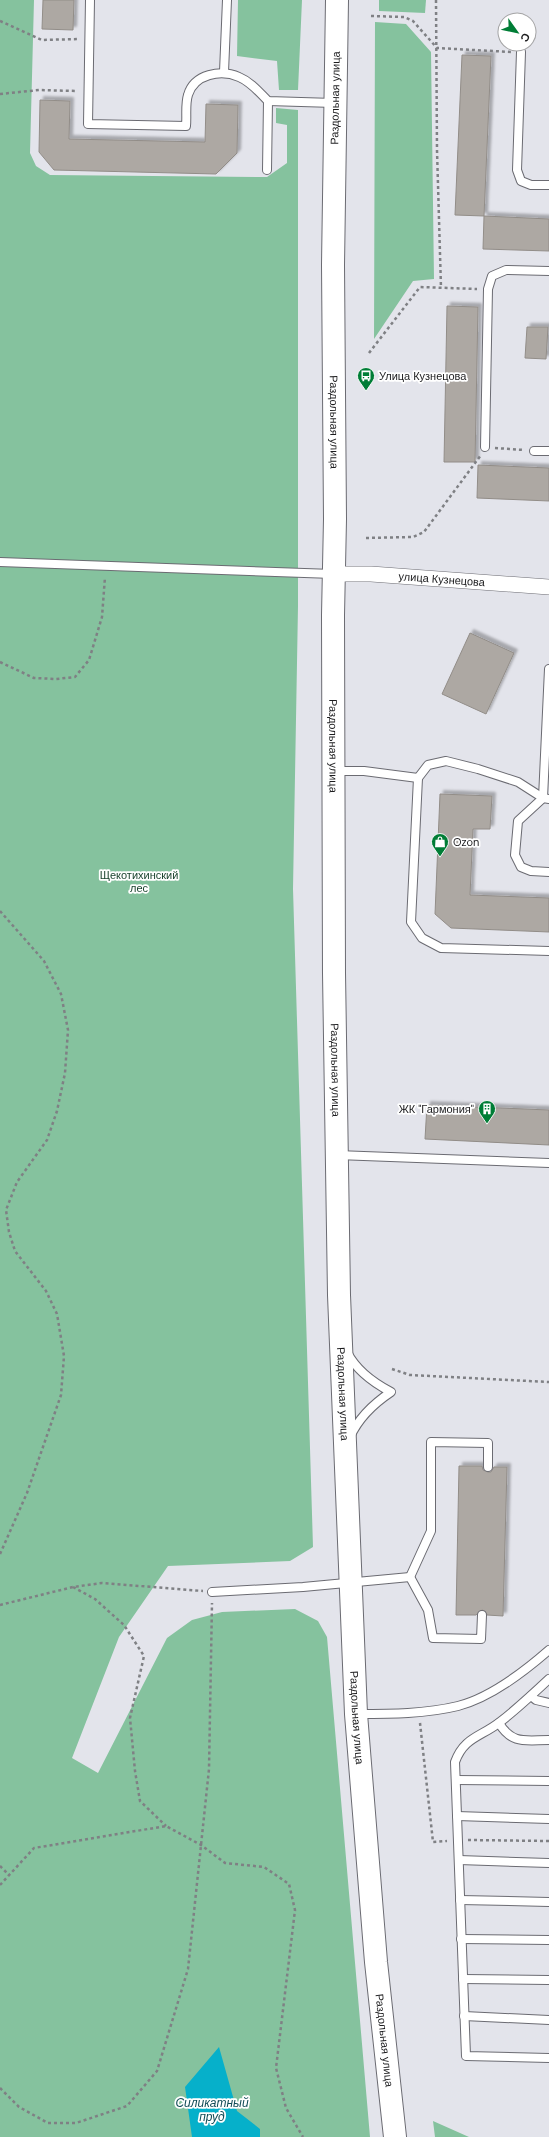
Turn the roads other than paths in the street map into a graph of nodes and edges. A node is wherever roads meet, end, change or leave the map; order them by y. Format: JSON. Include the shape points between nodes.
{"nodes":[{"id":1,"x":90,"y":0,"type":"edge"},
{"id":2,"x":227,"y":0,"type":"edge"},
{"id":3,"x":337,"y":0,"type":"edge"},
{"id":4,"x":521,"y":52,"type":"dead end"},
{"id":5,"x":224,"y":72,"type":"junction"},
{"id":6,"x":268,"y":100,"type":"junction"},
{"id":7,"x":335,"y":103,"type":"junction"},
{"id":8,"x":267,"y":170,"type":"dead end"},
{"id":9,"x":549,"y":185,"type":"edge"},
{"id":10,"x":549,"y":271,"type":"edge"},
{"id":11,"x":485,"y":448,"type":"road end"},
{"id":12,"x":534,"y":451,"type":"road end"},
{"id":13,"x":549,"y":451,"type":"edge"},
{"id":14,"x":0,"y":562,"type":"edge"},
{"id":15,"x":335,"y":574,"type":"junction"},
{"id":16,"x":549,"y":587,"type":"edge"},
{"id":17,"x":549,"y":669,"type":"edge"},
{"id":18,"x":333,"y":771,"type":"junction"},
{"id":19,"x":418,"y":778,"type":"junction"},
{"id":20,"x":546,"y":799,"type":"edge"},
{"id":21,"x":549,"y":872,"type":"edge"},
{"id":22,"x":549,"y":951,"type":"edge"},
{"id":23,"x":337,"y":1155,"type":"junction"},
{"id":24,"x":549,"y":1163,"type":"edge"},
{"id":25,"x":340,"y":1338,"type":"junction"},
{"id":26,"x":344,"y":1450,"type":"junction"},
{"id":27,"x":488,"y":1467,"type":"dead end"},
{"id":28,"x":410,"y":1577,"type":"junction"},
{"id":29,"x":351,"y":1581,"type":"junction"},
{"id":30,"x":212,"y":1592,"type":"road end"},
{"id":31,"x":482,"y":1616,"type":"dead end"},
{"id":32,"x":549,"y":1650,"type":"edge"},
{"id":33,"x":549,"y":1679,"type":"edge"},
{"id":34,"x":531,"y":1696,"type":"junction"},
{"id":35,"x":549,"y":1703,"type":"edge"},
{"id":36,"x":356,"y":1714,"type":"junction"},
{"id":37,"x":498,"y":1723,"type":"junction"},
{"id":38,"x":549,"y":1740,"type":"edge"},
{"id":39,"x":456,"y":1780,"type":"junction"},
{"id":40,"x":549,"y":1781,"type":"edge"},
{"id":41,"x":457,"y":1816,"type":"junction"},
{"id":42,"x":549,"y":1819,"type":"edge"},
{"id":43,"x":459,"y":1860,"type":"junction"},
{"id":44,"x":549,"y":1863,"type":"edge"},
{"id":45,"x":460,"y":1900,"type":"junction"},
{"id":46,"x":549,"y":1902,"type":"edge"},
{"id":47,"x":462,"y":1938,"type":"junction"},
{"id":48,"x":549,"y":1940,"type":"edge"},
{"id":49,"x":463,"y":1979,"type":"junction"},
{"id":50,"x":549,"y":1980,"type":"edge"},
{"id":51,"x":464,"y":2016,"type":"junction"},
{"id":52,"x":549,"y":2020,"type":"edge"},
{"id":53,"x":549,"y":2058,"type":"edge"},
{"id":54,"x":395,"y":2137,"type":"edge"}],
"edges":[{"from":1,"to":5,"type":"lane","via":[[88,124],[186,126],[188,95],[194,84],[205,76]]},
{"from":2,"to":5,"type":"lane"},
{"from":3,"to":7,"type":"main road","name":"Раздольная улица"},
{"from":4,"to":9,"type":"lane","via":[[517,170],[521,181],[531,185]]},
{"from":5,"to":6,"type":"lane","via":[[239,77],[255,87]]},
{"from":6,"to":7,"type":"lane"},
{"from":6,"to":8,"type":"lane"},
{"from":7,"to":15,"type":"main road","name":"Раздольная улица"},
{"from":10,"to":11,"type":"lane","via":[[506,270],[492,276],[488,289]]},
{"from":12,"to":13,"type":"lane"},
{"from":14,"to":15,"type":"lane"},
{"from":15,"to":16,"type":"street","name":"улица Кузнецова","via":[[371,574]]},
{"from":15,"to":18,"type":"main road","name":"Раздольная улица"},
{"from":17,"to":20,"type":"lane"},
{"from":18,"to":19,"type":"lane","via":[[364,771]]},
{"from":18,"to":23,"type":"main road","name":"Раздольная улица"},
{"from":19,"to":20,"type":"lane","via":[[428,765],[446,761],[478,768],[518,782]]},
{"from":19,"to":22,"type":"lane","via":[[411,922],[422,938],[441,948]]},
{"from":20,"to":21,"type":"lane","via":[[518,821],[515,855],[521,867],[531,871]]},
{"from":23,"to":24,"type":"lane"},
{"from":23,"to":25,"type":"main road","name":"Раздольная улица"},
{"from":25,"to":26,"type":"main road","name":"Раздольная улица"},
{"from":25,"to":26,"type":"lane","via":[[349,1356],[363,1373],[375,1384],[391,1392],[375,1402],[362,1416]]},
{"from":26,"to":29,"type":"main road","name":"Раздольная улица"},
{"from":27,"to":28,"type":"lane","via":[[488,1444],[431,1442],[431,1530]]},
{"from":28,"to":29,"type":"lane"},
{"from":28,"to":31,"type":"lane","via":[[428,1610],[433,1638],[481,1639]]},
{"from":29,"to":30,"type":"lane","via":[[303,1587]]},
{"from":29,"to":36,"type":"main road","name":"Раздольная улица"},
{"from":32,"to":36,"type":"lane","via":[[491,1692],[460,1706],[419,1712]]},
{"from":33,"to":34,"type":"lane"},
{"from":34,"to":35,"type":"lane"},
{"from":34,"to":37,"type":"lane"},
{"from":36,"to":54,"type":"main road","name":"Раздольная улица","via":[[376,1962]]},
{"from":37,"to":38,"type":"lane","via":[[504,1733],[515,1739]]},
{"from":37,"to":39,"type":"lane","via":[[468,1740],[459,1750],[455,1762]]},
{"from":39,"to":40,"type":"lane"},
{"from":39,"to":41,"type":"lane"},
{"from":41,"to":42,"type":"lane"},
{"from":41,"to":43,"type":"lane"},
{"from":43,"to":44,"type":"lane"},
{"from":43,"to":45,"type":"lane"},
{"from":45,"to":46,"type":"lane"},
{"from":45,"to":47,"type":"lane"},
{"from":47,"to":48,"type":"lane"},
{"from":47,"to":49,"type":"lane"},
{"from":49,"to":50,"type":"lane"},
{"from":49,"to":51,"type":"lane"},
{"from":51,"to":52,"type":"lane"},
{"from":51,"to":53,"type":"lane","via":[[466,2056]]}]}
